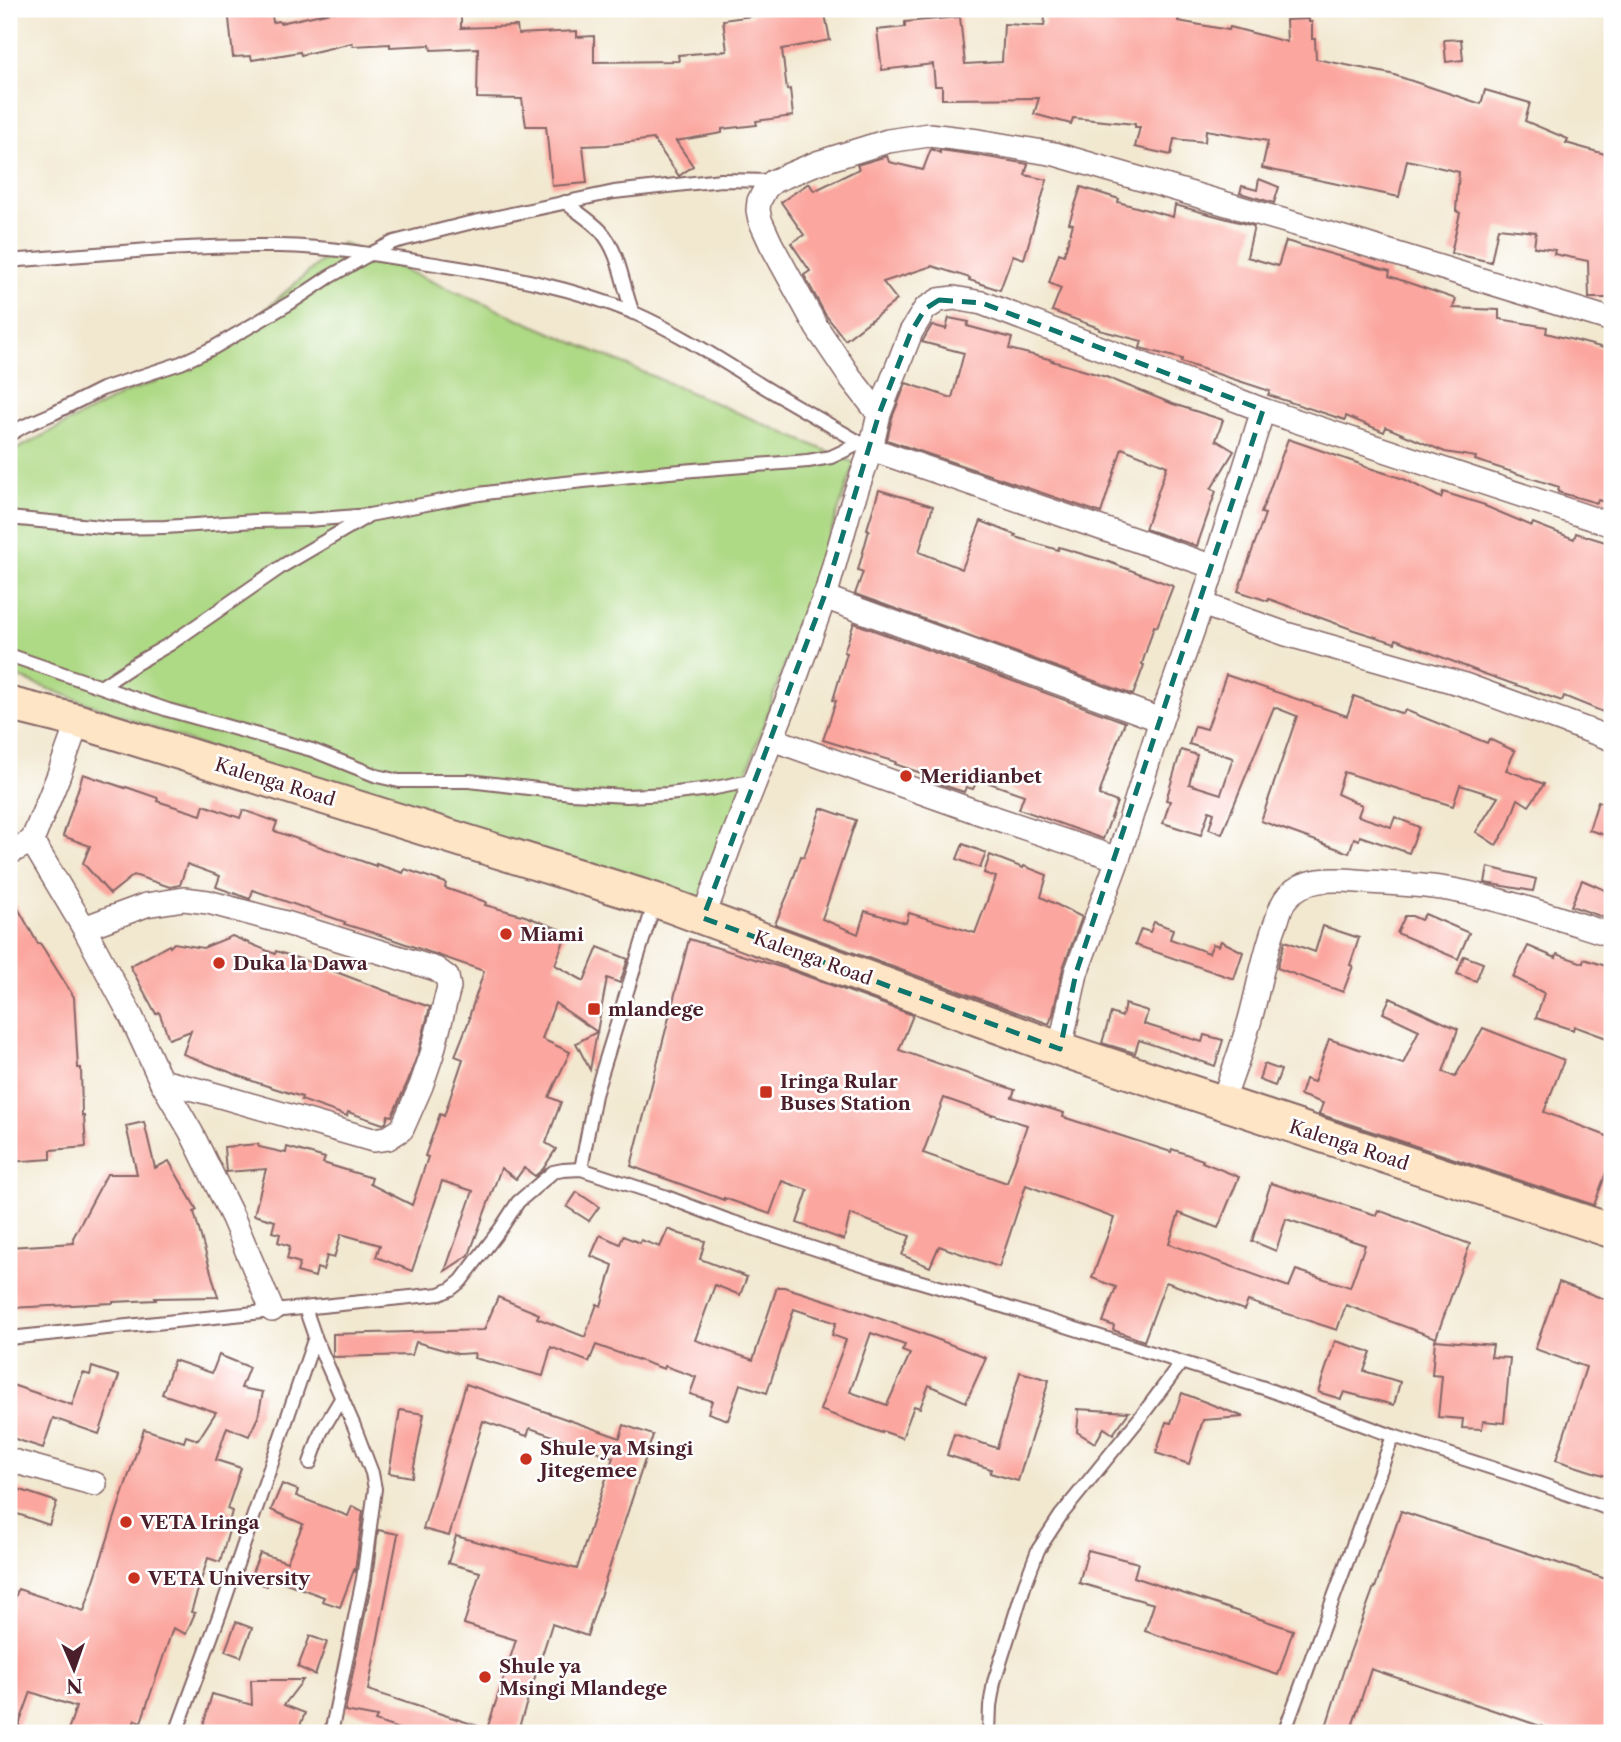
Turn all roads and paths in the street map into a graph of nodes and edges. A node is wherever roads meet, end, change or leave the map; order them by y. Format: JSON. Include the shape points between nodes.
{"nodes":[{"id":1,"x":774,"y":181,"type":"junction"},
{"id":2,"x":565,"y":202,"type":"junction"},
{"id":3,"x":370,"y":254,"type":"junction"},
{"id":4,"x":9,"y":261,"type":"edge"},
{"id":5,"x":633,"y":313,"type":"junction"},
{"id":6,"x":1612,"y":320,"type":"edge"},
{"id":7,"x":1263,"y":410,"type":"junction"},
{"id":8,"x":879,"y":414,"type":"junction"},
{"id":9,"x":9,"y":435,"type":"edge"},
{"id":10,"x":866,"y":446,"type":"junction"},
{"id":11,"x":369,"y":515,"type":"junction"},
{"id":12,"x":9,"y":518,"type":"edge"},
{"id":13,"x":1612,"y":525,"type":"edge"},
{"id":14,"x":1214,"y":567,"type":"junction"},
{"id":15,"x":824,"y":597,"type":"junction"},
{"id":16,"x":1202,"y":604,"type":"junction"},
{"id":17,"x":9,"y":655,"type":"edge"},
{"id":18,"x":102,"y":686,"type":"junction"},
{"id":19,"x":9,"y":704,"type":"edge"},
{"id":20,"x":1161,"y":720,"type":"junction"},
{"id":21,"x":78,"y":721,"type":"junction"},
{"id":22,"x":772,"y":738,"type":"junction"},
{"id":23,"x":1612,"y":739,"type":"edge"},
{"id":24,"x":756,"y":780,"type":"junction"},
{"id":25,"x":32,"y":841,"type":"junction"},
{"id":26,"x":9,"y":853,"type":"edge"},
{"id":27,"x":1118,"y":859,"type":"junction"},
{"id":28,"x":655,"y":900,"type":"junction"},
{"id":29,"x":703,"y":918,"type":"junction"},
{"id":30,"x":84,"y":928,"type":"junction"},
{"id":31,"x":1612,"y":935,"type":"edge"},
{"id":32,"x":1060,"y":1049,"type":"junction"},
{"id":33,"x":161,"y":1081,"type":"junction"},
{"id":34,"x":1222,"y":1103,"type":"junction"},
{"id":35,"x":581,"y":1169,"type":"junction"},
{"id":36,"x":1612,"y":1231,"type":"edge"},
{"id":37,"x":305,"y":1308,"type":"junction"},
{"id":38,"x":272,"y":1310,"type":"junction"},
{"id":39,"x":315,"y":1337,"type":"junction"},
{"id":40,"x":9,"y":1338,"type":"edge"},
{"id":41,"x":1181,"y":1363,"type":"junction"},
{"id":42,"x":342,"y":1398,"type":"junction"},
{"id":43,"x":1393,"y":1436,"type":"junction"},
{"id":44,"x":9,"y":1460,"type":"edge"},
{"id":45,"x":310,"y":1463,"type":"dead end"},
{"id":46,"x":95,"y":1484,"type":"dead end"},
{"id":47,"x":1612,"y":1510,"type":"edge"},
{"id":48,"x":176,"y":1733,"type":"edge"},
{"id":49,"x":331,"y":1733,"type":"edge"},
{"id":50,"x":989,"y":1733,"type":"edge"},
{"id":51,"x":1284,"y":1733,"type":"edge"}],
"edges":[{"from":1,"to":2,"type":"lane","via":[[697,182]]},
{"from":1,"to":6,"type":"street","via":[[888,141],[929,135],[978,141],[1069,157]]},
{"from":1,"to":8,"type":"street","via":[[759,201],[763,227],[817,328]]},
{"from":2,"to":3,"type":"lane","via":[[412,237]]},
{"from":2,"to":5,"type":"lane","via":[[608,240]]},
{"from":3,"to":4,"type":"lane","via":[[281,246],[179,247]]},
{"from":3,"to":5,"type":"lane","via":[[496,274],[582,294]]},
{"from":3,"to":9,"type":"lane","via":[[213,348],[102,389]]},
{"from":5,"to":10,"type":"lane","via":[[693,342]]},
{"from":7,"to":8,"type":"street","via":[[982,303],[954,298],[925,309],[911,332]]},
{"from":7,"to":13,"type":"street"},
{"from":7,"to":14,"type":"street"},
{"from":8,"to":10,"type":"street"},
{"from":10,"to":11,"type":"lane","via":[[808,461],[546,485]]},
{"from":10,"to":14,"type":"street"},
{"from":10,"to":15,"type":"street"},
{"from":11,"to":12,"type":"lane","via":[[112,528]]},
{"from":11,"to":18,"type":"lane","via":[[284,565]]},
{"from":14,"to":16,"type":"street"},
{"from":15,"to":20,"type":"street"},
{"from":15,"to":22,"type":"street"},
{"from":16,"to":20,"type":"street"},
{"from":16,"to":23,"type":"street","via":[[1286,634],[1462,684]]},
{"from":17,"to":18,"type":"lane"},
{"from":18,"to":24,"type":"lane","via":[[399,780],[469,781],[626,796]]},
{"from":19,"to":21,"type":"main road","name":"Kalenga Road"},
{"from":20,"to":27,"type":"street"},
{"from":21,"to":25,"type":"street"},
{"from":21,"to":28,"type":"main road","name":"Kalenga Road"},
{"from":22,"to":24,"type":"street"},
{"from":22,"to":27,"type":"street"},
{"from":24,"to":29,"type":"street"},
{"from":25,"to":26,"type":"street"},
{"from":25,"to":30,"type":"street"},
{"from":27,"to":32,"type":"street","via":[[1076,973]]},
{"from":28,"to":29,"type":"main road","name":"Kalenga Road"},
{"from":28,"to":35,"type":"lane","via":[[595,1095]]},
{"from":29,"to":32,"type":"main road","name":"Kalenga Road"},
{"from":30,"to":33,"type":"street"},
{"from":30,"to":33,"type":"street","via":[[146,905],[184,899],[208,902],[436,969],[447,977],[449,987],[421,1086],[402,1129],[388,1138],[373,1140]]},
{"from":31,"to":34,"type":"street","via":[[1513,904],[1411,884],[1321,880],[1292,891],[1273,929]]},
{"from":32,"to":34,"type":"main road","name":"Kalenga Road"},
{"from":33,"to":38,"type":"street","via":[[233,1218]]},
{"from":34,"to":36,"type":"main road","name":"Kalenga Road"},
{"from":35,"to":37,"type":"lane","via":[[553,1172],[518,1202],[451,1289],[428,1296]]},
{"from":35,"to":41,"type":"lane","via":[[874,1268]]},
{"from":37,"to":38,"type":"lane"},
{"from":37,"to":39,"type":"lane"},
{"from":38,"to":40,"type":"lane"},
{"from":39,"to":42,"type":"lane"},
{"from":39,"to":48,"type":"lane"},
{"from":41,"to":43,"type":"lane"},
{"from":41,"to":50,"type":"lane","via":[[1038,1550],[994,1682]]},
{"from":42,"to":45,"type":"lane"},
{"from":42,"to":49,"type":"lane","via":[[375,1489],[363,1579]]},
{"from":43,"to":47,"type":"lane"},
{"from":43,"to":51,"type":"lane"},
{"from":44,"to":46,"type":"street"}]}
